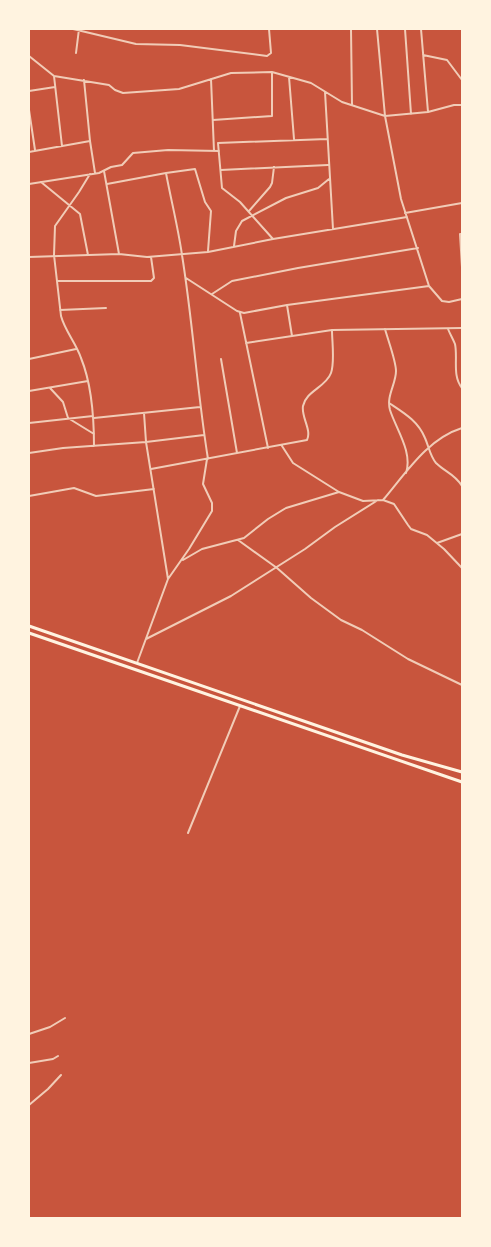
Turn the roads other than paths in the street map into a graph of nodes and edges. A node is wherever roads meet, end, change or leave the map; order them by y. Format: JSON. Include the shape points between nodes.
{"nodes":[{"id":1,"x":73,"y":29,"type":"edge"},
{"id":2,"x":79,"y":29,"type":"edge"},
{"id":3,"x":269,"y":29,"type":"edge"},
{"id":4,"x":351,"y":29,"type":"edge"},
{"id":5,"x":377,"y":29,"type":"edge"},
{"id":6,"x":405,"y":29,"type":"edge"},
{"id":7,"x":421,"y":29,"type":"edge"},
{"id":8,"x":76,"y":53,"type":"dead end"},
{"id":9,"x":423,"y":55,"type":"junction"},
{"id":10,"x":29,"y":56,"type":"edge"},
{"id":11,"x":272,"y":72,"type":"junction"},
{"id":12,"x":54,"y":76,"type":"junction"},
{"id":13,"x":289,"y":76,"type":"junction"},
{"id":14,"x":211,"y":79,"type":"junction"},
{"id":15,"x":84,"y":80,"type":"junction"},
{"id":16,"x":462,"y":80,"type":"edge"},
{"id":17,"x":55,"y":87,"type":"junction"},
{"id":18,"x":29,"y":91,"type":"edge"},
{"id":19,"x":325,"y":92,"type":"junction"},
{"id":20,"x":352,"y":105,"type":"junction"},
{"id":21,"x":462,"y":105,"type":"edge"},
{"id":22,"x":29,"y":110,"type":"edge"},
{"id":23,"x":428,"y":112,"type":"junction"},
{"id":24,"x":411,"y":114,"type":"junction"},
{"id":25,"x":385,"y":116,"type":"junction"},
{"id":26,"x":212,"y":120,"type":"junction"},
{"id":27,"x":327,"y":139,"type":"junction"},
{"id":28,"x":294,"y":140,"type":"junction"},
{"id":29,"x":90,"y":141,"type":"junction"},
{"id":30,"x":62,"y":146,"type":"junction"},
{"id":31,"x":35,"y":151,"type":"junction"},
{"id":32,"x":214,"y":151,"type":"junction"},
{"id":33,"x":219,"y":151,"type":"junction"},
{"id":34,"x":29,"y":152,"type":"edge"},
{"id":35,"x":329,"y":165,"type":"junction"},
{"id":36,"x":274,"y":167,"type":"junction"},
{"id":37,"x":221,"y":170,"type":"junction"},
{"id":38,"x":104,"y":171,"type":"junction"},
{"id":39,"x":95,"y":173,"type":"junction"},
{"id":40,"x":166,"y":173,"type":"junction"},
{"id":41,"x":90,"y":174,"type":"junction"},
{"id":42,"x":330,"y":179,"type":"junction"},
{"id":43,"x":41,"y":182,"type":"junction"},
{"id":44,"x":29,"y":184,"type":"edge"},
{"id":45,"x":107,"y":184,"type":"junction"},
{"id":46,"x":462,"y":203,"type":"edge"},
{"id":47,"x":69,"y":205,"type":"junction"},
{"id":48,"x":249,"y":211,"type":"junction"},
{"id":49,"x":405,"y":213,"type":"junction"},
{"id":50,"x":253,"y":215,"type":"junction"},
{"id":51,"x":407,"y":217,"type":"junction"},
{"id":52,"x":333,"y":229,"type":"junction"},
{"id":53,"x":462,"y":234,"type":"edge"},
{"id":54,"x":274,"y":239,"type":"junction"},
{"id":55,"x":234,"y":246,"type":"junction"},
{"id":56,"x":418,"y":248,"type":"junction"},
{"id":57,"x":208,"y":252,"type":"junction"},
{"id":58,"x":120,"y":254,"type":"junction"},
{"id":59,"x":182,"y":254,"type":"junction"},
{"id":60,"x":54,"y":255,"type":"junction"},
{"id":61,"x":88,"y":255,"type":"junction"},
{"id":62,"x":29,"y":257,"type":"edge"},
{"id":63,"x":151,"y":257,"type":"junction"},
{"id":64,"x":462,"y":268,"type":"edge"},
{"id":65,"x":186,"y":278,"type":"junction"},
{"id":66,"x":57,"y":281,"type":"junction"},
{"id":67,"x":429,"y":286,"type":"junction"},
{"id":68,"x":211,"y":295,"type":"junction"},
{"id":69,"x":462,"y":299,"type":"edge"},
{"id":70,"x":287,"y":305,"type":"junction"},
{"id":71,"x":106,"y":308,"type":"dead end"},
{"id":72,"x":60,"y":310,"type":"junction"},
{"id":73,"x":29,"y":313,"type":"edge"},
{"id":74,"x":240,"y":313,"type":"junction"},
{"id":75,"x":29,"y":322,"type":"edge"},
{"id":76,"x":447,"y":328,"type":"junction"},
{"id":77,"x":462,"y":328,"type":"edge"},
{"id":78,"x":385,"y":329,"type":"junction"},
{"id":79,"x":332,"y":330,"type":"junction"},
{"id":80,"x":292,"y":336,"type":"junction"},
{"id":81,"x":246,"y":343,"type":"junction"},
{"id":82,"x":76,"y":349,"type":"junction"},
{"id":83,"x":29,"y":359,"type":"edge"},
{"id":84,"x":221,"y":359,"type":"dead end"},
{"id":85,"x":88,"y":381,"type":"junction"},
{"id":86,"x":50,"y":388,"type":"junction"},
{"id":87,"x":462,"y":388,"type":"edge"},
{"id":88,"x":29,"y":392,"type":"edge"},
{"id":89,"x":389,"y":404,"type":"junction"},
{"id":90,"x":200,"y":407,"type":"junction"},
{"id":91,"x":144,"y":413,"type":"junction"},
{"id":92,"x":94,"y":417,"type":"junction"},
{"id":93,"x":68,"y":418,"type":"junction"},
{"id":94,"x":29,"y":423,"type":"edge"},
{"id":95,"x":462,"y":428,"type":"edge"},
{"id":96,"x":94,"y":434,"type":"junction"},
{"id":97,"x":204,"y":435,"type":"junction"},
{"id":98,"x":146,"y":442,"type":"junction"},
{"id":99,"x":94,"y":446,"type":"junction"},
{"id":100,"x":282,"y":446,"type":"junction"},
{"id":101,"x":268,"y":448,"type":"junction"},
{"id":102,"x":428,"y":448,"type":"junction"},
{"id":103,"x":29,"y":453,"type":"edge"},
{"id":104,"x":237,"y":454,"type":"junction"},
{"id":105,"x":208,"y":459,"type":"junction"},
{"id":106,"x":151,"y":469,"type":"junction"},
{"id":107,"x":406,"y":473,"type":"junction"},
{"id":108,"x":462,"y":486,"type":"edge"},
{"id":109,"x":154,"y":489,"type":"junction"},
{"id":110,"x":339,"y":492,"type":"junction"},
{"id":111,"x":29,"y":496,"type":"edge"},
{"id":112,"x":378,"y":500,"type":"junction"},
{"id":113,"x":383,"y":500,"type":"junction"},
{"id":114,"x":462,"y":534,"type":"edge"},
{"id":115,"x":238,"y":540,"type":"junction"},
{"id":116,"x":437,"y":543,"type":"junction"},
{"id":117,"x":179,"y":563,"type":"junction"},
{"id":118,"x":277,"y":568,"type":"junction"},
{"id":119,"x":462,"y":568,"type":"edge"},
{"id":120,"x":168,"y":579,"type":"junction"},
{"id":121,"x":29,"y":626,"type":"edge"},
{"id":122,"x":29,"y":633,"type":"edge"},
{"id":123,"x":146,"y":638,"type":"junction"},
{"id":124,"x":137,"y":663,"type":"junction"},
{"id":125,"x":462,"y":685,"type":"edge"},
{"id":126,"x":240,"y":706,"type":"junction"},
{"id":127,"x":462,"y":772,"type":"edge"},
{"id":128,"x":462,"y":782,"type":"edge"},
{"id":129,"x":188,"y":833,"type":"dead end"},
{"id":130,"x":65,"y":1018,"type":"dead end"},
{"id":131,"x":29,"y":1034,"type":"edge"},
{"id":132,"x":58,"y":1056,"type":"dead end"},
{"id":133,"x":29,"y":1063,"type":"edge"},
{"id":134,"x":61,"y":1075,"type":"dead end"},
{"id":135,"x":29,"y":1105,"type":"edge"}],
"edges":[{"from":1,"to":2,"type":"street"},
{"from":2,"to":3,"type":"street","via":[[136,44],[267,56],[271,53]]},
{"from":2,"to":8,"type":"street"},
{"from":4,"to":20,"type":"street"},
{"from":5,"to":25,"type":"street"},
{"from":6,"to":24,"type":"street"},
{"from":7,"to":9,"type":"street"},
{"from":9,"to":16,"type":"street","via":[[447,60]]},
{"from":9,"to":23,"type":"street"},
{"from":10,"to":12,"type":"street"},
{"from":11,"to":13,"type":"street"},
{"from":11,"to":14,"type":"street","via":[[232,73]]},
{"from":11,"to":26,"type":"street","via":[[272,116]]},
{"from":12,"to":15,"type":"street"},
{"from":12,"to":17,"type":"street"},
{"from":13,"to":19,"type":"street","via":[[311,83]]},
{"from":13,"to":28,"type":"street"},
{"from":14,"to":15,"type":"street","via":[[179,89],[128,93],[118,92],[109,84]]},
{"from":14,"to":26,"type":"street"},
{"from":15,"to":29,"type":"street"},
{"from":17,"to":18,"type":"street"},
{"from":17,"to":30,"type":"street"},
{"from":19,"to":20,"type":"street"},
{"from":19,"to":27,"type":"street"},
{"from":20,"to":25,"type":"street"},
{"from":21,"to":23,"type":"street"},
{"from":22,"to":31,"type":"street"},
{"from":23,"to":24,"type":"street"},
{"from":24,"to":25,"type":"street"},
{"from":25,"to":49,"type":"street"},
{"from":26,"to":32,"type":"street"},
{"from":27,"to":28,"type":"street"},
{"from":27,"to":35,"type":"street"},
{"from":28,"to":33,"type":"street","via":[[220,142]]},
{"from":29,"to":30,"type":"street"},
{"from":29,"to":39,"type":"street"},
{"from":30,"to":31,"type":"street"},
{"from":31,"to":34,"type":"street"},
{"from":32,"to":33,"type":"street"},
{"from":32,"to":38,"type":"street","via":[[133,152],[122,165]]},
{"from":33,"to":37,"type":"street"},
{"from":35,"to":36,"type":"street"},
{"from":35,"to":42,"type":"street"},
{"from":36,"to":37,"type":"street"},
{"from":36,"to":48,"type":"street","via":[[270,187]]},
{"from":37,"to":48,"type":"street","via":[[222,188]]},
{"from":38,"to":39,"type":"street"},
{"from":38,"to":45,"type":"street"},
{"from":39,"to":41,"type":"street"},
{"from":40,"to":45,"type":"street"},
{"from":40,"to":57,"type":"street","via":[[195,169],[211,211]]},
{"from":40,"to":59,"type":"street"},
{"from":41,"to":43,"type":"street"},
{"from":41,"to":47,"type":"street"},
{"from":42,"to":50,"type":"street","via":[[318,188],[286,198]]},
{"from":42,"to":52,"type":"street"},
{"from":43,"to":44,"type":"street"},
{"from":43,"to":47,"type":"street"},
{"from":45,"to":58,"type":"street"},
{"from":46,"to":49,"type":"street"},
{"from":47,"to":60,"type":"street","via":[[55,226]]},
{"from":47,"to":61,"type":"street","via":[[82,217]]},
{"from":48,"to":50,"type":"street"},
{"from":49,"to":51,"type":"street"},
{"from":50,"to":54,"type":"street"},
{"from":50,"to":55,"type":"street","via":[[238,226]]},
{"from":51,"to":52,"type":"street"},
{"from":51,"to":56,"type":"street"},
{"from":52,"to":54,"type":"street"},
{"from":53,"to":64,"type":"street"},
{"from":54,"to":55,"type":"street"},
{"from":55,"to":57,"type":"street"},
{"from":56,"to":67,"type":"street"},
{"from":56,"to":68,"type":"street","via":[[232,281]]},
{"from":57,"to":59,"type":"street"},
{"from":58,"to":61,"type":"street"},
{"from":58,"to":63,"type":"street"},
{"from":59,"to":63,"type":"street"},
{"from":59,"to":65,"type":"street"},
{"from":60,"to":61,"type":"street"},
{"from":60,"to":62,"type":"street"},
{"from":60,"to":66,"type":"street"},
{"from":63,"to":66,"type":"street","via":[[154,278],[150,282]]},
{"from":65,"to":68,"type":"street"},
{"from":65,"to":90,"type":"street"},
{"from":66,"to":72,"type":"street"},
{"from":67,"to":69,"type":"street","via":[[442,301]]},
{"from":67,"to":70,"type":"street"},
{"from":68,"to":74,"type":"street"},
{"from":70,"to":74,"type":"street"},
{"from":70,"to":80,"type":"street"},
{"from":71,"to":72,"type":"street"},
{"from":72,"to":82,"type":"street","via":[[63,324]]},
{"from":73,"to":75,"type":"street"},
{"from":74,"to":81,"type":"street"},
{"from":76,"to":77,"type":"street"},
{"from":76,"to":78,"type":"street"},
{"from":76,"to":87,"type":"street","via":[[454,343],[455,367]]},
{"from":78,"to":79,"type":"street"},
{"from":78,"to":89,"type":"street","via":[[396,371]]},
{"from":79,"to":80,"type":"street"},
{"from":79,"to":100,"type":"street","via":[[331,374],[308,397],[303,407],[308,439]]},
{"from":80,"to":81,"type":"street"},
{"from":81,"to":101,"type":"street"},
{"from":82,"to":83,"type":"street"},
{"from":82,"to":85,"type":"street"},
{"from":84,"to":104,"type":"street"},
{"from":85,"to":86,"type":"street"},
{"from":85,"to":92,"type":"street"},
{"from":86,"to":88,"type":"street"},
{"from":86,"to":93,"type":"street","via":[[63,402]]},
{"from":89,"to":102,"type":"street","via":[[414,420]]},
{"from":89,"to":107,"type":"street","via":[[406,452]]},
{"from":90,"to":91,"type":"street"},
{"from":90,"to":97,"type":"street"},
{"from":91,"to":92,"type":"street"},
{"from":91,"to":98,"type":"street"},
{"from":92,"to":93,"type":"street"},
{"from":92,"to":96,"type":"street"},
{"from":93,"to":94,"type":"street"},
{"from":93,"to":96,"type":"street"},
{"from":95,"to":102,"type":"street","via":[[444,435]]},
{"from":96,"to":99,"type":"street"},
{"from":97,"to":98,"type":"street"},
{"from":97,"to":105,"type":"street"},
{"from":98,"to":99,"type":"street"},
{"from":98,"to":106,"type":"street"},
{"from":99,"to":103,"type":"street"},
{"from":100,"to":101,"type":"street"},
{"from":100,"to":110,"type":"street","via":[[293,463]]},
{"from":101,"to":104,"type":"street"},
{"from":102,"to":107,"type":"street"},
{"from":102,"to":108,"type":"street","via":[[436,462],[456,476]]},
{"from":104,"to":105,"type":"street"},
{"from":105,"to":106,"type":"street"},
{"from":105,"to":117,"type":"street","via":[[203,484],[212,503],[212,511]]},
{"from":106,"to":109,"type":"street"},
{"from":107,"to":113,"type":"street"},
{"from":109,"to":111,"type":"street","via":[[96,496],[74,488]]},
{"from":109,"to":120,"type":"street"},
{"from":110,"to":112,"type":"street","via":[[363,500]]},
{"from":110,"to":115,"type":"street","via":[[286,508]]},
{"from":112,"to":113,"type":"street"},
{"from":112,"to":118,"type":"street"},
{"from":113,"to":116,"type":"street","via":[[394,504],[411,529],[423,532]]},
{"from":114,"to":116,"type":"street"},
{"from":115,"to":117,"type":"street","via":[[202,549]]},
{"from":115,"to":118,"type":"street"},
{"from":116,"to":119,"type":"street"},
{"from":117,"to":120,"type":"street"},
{"from":118,"to":123,"type":"street","via":[[231,596]]},
{"from":118,"to":125,"type":"street","via":[[341,620]]},
{"from":120,"to":123,"type":"street"},
{"from":121,"to":124,"type":"main road"},
{"from":122,"to":126,"type":"main road"},
{"from":123,"to":124,"type":"street"},
{"from":124,"to":127,"type":"main road"},
{"from":126,"to":128,"type":"main road"},
{"from":126,"to":129,"type":"street"},
{"from":130,"to":131,"type":"street"},
{"from":132,"to":133,"type":"street"},
{"from":134,"to":135,"type":"street"}]}
